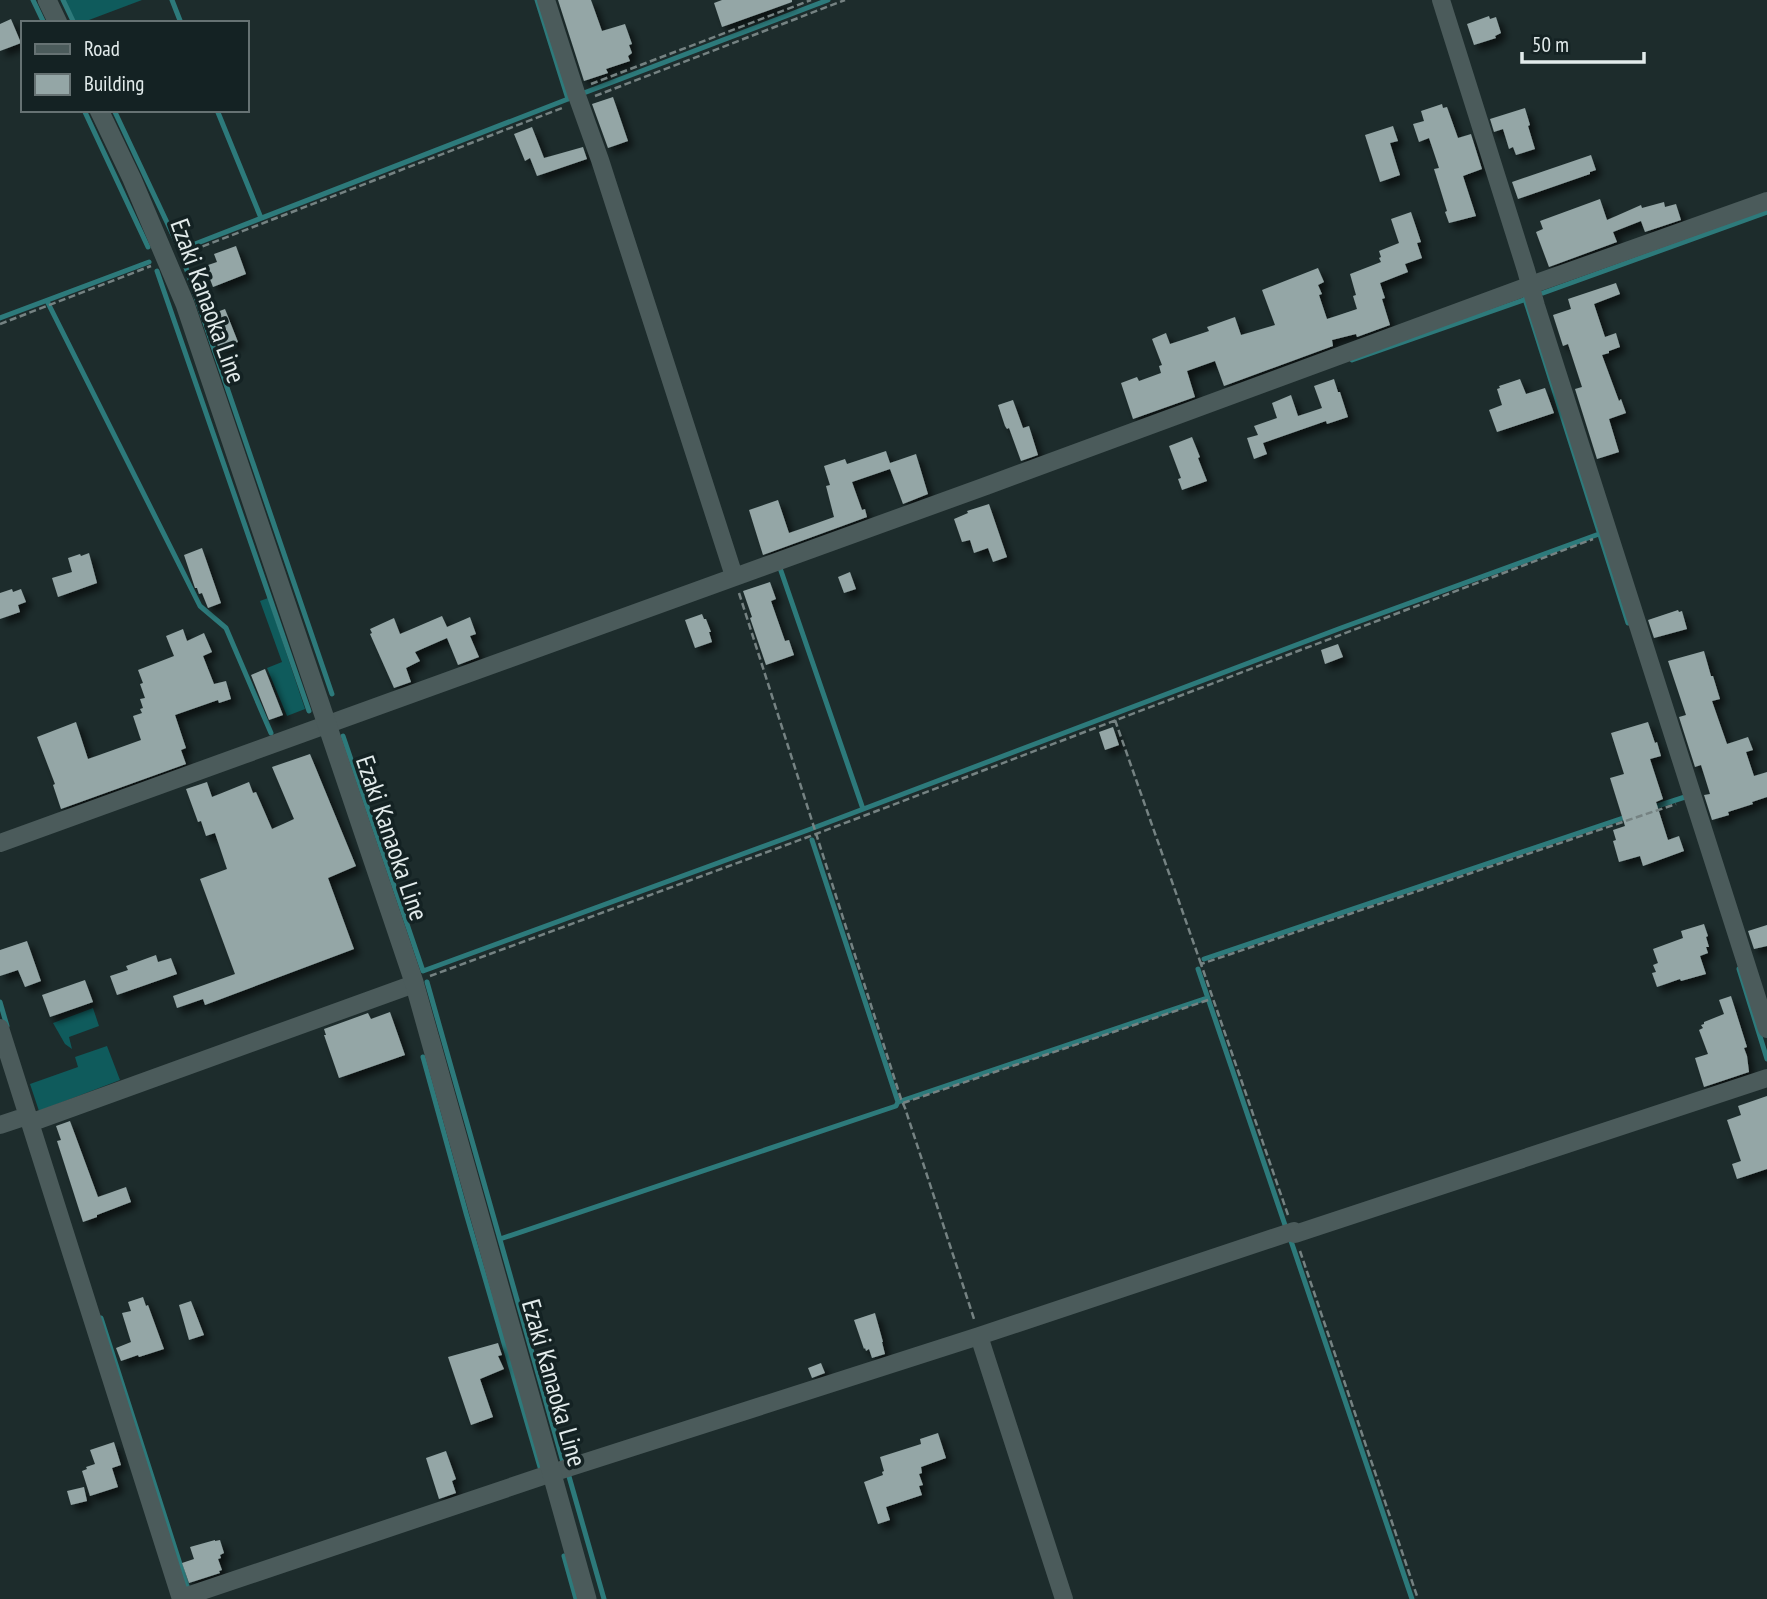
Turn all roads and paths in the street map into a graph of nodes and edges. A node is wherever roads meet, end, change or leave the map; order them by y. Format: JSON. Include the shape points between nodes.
{"nodes":[{"id":1,"x":47,"y":0,"type":"edge"},
{"id":2,"x":546,"y":0,"type":"edge"},
{"id":3,"x":811,"y":0,"type":"edge"},
{"id":4,"x":845,"y":0,"type":"edge"},
{"id":5,"x":1441,"y":0,"type":"edge"},
{"id":6,"x":57,"y":21,"type":"edge"},
{"id":7,"x":577,"y":96,"type":"junction"},
{"id":8,"x":100,"y":112,"type":"edge"},
{"id":9,"x":1767,"y":201,"type":"edge"},
{"id":10,"x":168,"y":260,"type":"junction"},
{"id":11,"x":1531,"y":285,"type":"junction"},
{"id":12,"x":0,"y":324,"type":"edge"},
{"id":13,"x":1597,"y":538,"type":"dead end"},
{"id":14,"x":735,"y":581,"type":"junction"},
{"id":15,"x":1115,"y":719,"type":"junction"},
{"id":16,"x":326,"y":725,"type":"junction"},
{"id":17,"x":1680,"y":803,"type":"dead end"},
{"id":18,"x":814,"y":830,"type":"junction"},
{"id":19,"x":0,"y":843,"type":"edge"},
{"id":20,"x":1201,"y":964,"type":"junction"},
{"id":21,"x":414,"y":983,"type":"junction"},
{"id":22,"x":1210,"y":1000,"type":"junction"},
{"id":23,"x":0,"y":1028,"type":"edge"},
{"id":24,"x":1767,"y":1029,"type":"edge"},
{"id":25,"x":1767,"y":1078,"type":"edge"},
{"id":26,"x":902,"y":1101,"type":"junction"},
{"id":27,"x":29,"y":1120,"type":"junction"},
{"id":28,"x":0,"y":1125,"type":"edge"},
{"id":29,"x":1294,"y":1233,"type":"junction"},
{"id":30,"x":979,"y":1336,"type":"junction"},
{"id":31,"x":552,"y":1474,"type":"junction"},
{"id":32,"x":181,"y":1599,"type":"edge"},
{"id":33,"x":587,"y":1599,"type":"edge"},
{"id":34,"x":1064,"y":1599,"type":"edge"},
{"id":35,"x":1418,"y":1599,"type":"edge"}],
"edges":[{"from":1,"to":6,"type":"main road"},
{"from":2,"to":7,"type":"street"},
{"from":3,"to":7,"type":"path"},
{"from":4,"to":7,"type":"path"},
{"from":5,"to":11,"type":"street"},
{"from":7,"to":10,"type":"path"},
{"from":7,"to":14,"type":"street"},
{"from":8,"to":10,"type":"main road","name":"Ezaki Kanaoka Line"},
{"from":9,"to":11,"type":"street"},
{"from":10,"to":12,"type":"path"},
{"from":10,"to":16,"type":"main road","name":"Ezaki Kanaoka Line"},
{"from":11,"to":14,"type":"street"},
{"from":11,"to":24,"type":"street"},
{"from":13,"to":15,"type":"path"},
{"from":14,"to":16,"type":"street"},
{"from":14,"to":18,"type":"path"},
{"from":15,"to":18,"type":"path"},
{"from":15,"to":20,"type":"path"},
{"from":16,"to":19,"type":"street"},
{"from":16,"to":21,"type":"main road","name":"Ezaki Kanaoka Line"},
{"from":17,"to":20,"type":"path"},
{"from":18,"to":21,"type":"path"},
{"from":18,"to":26,"type":"path"},
{"from":20,"to":22,"type":"path"},
{"from":21,"to":27,"type":"street"},
{"from":21,"to":31,"type":"main road","name":"Ezaki Kanaoka Line"},
{"from":22,"to":26,"type":"path"},
{"from":22,"to":29,"type":"path"},
{"from":23,"to":27,"type":"street"},
{"from":25,"to":29,"type":"street"},
{"from":26,"to":30,"type":"path"},
{"from":27,"to":28,"type":"street"},
{"from":27,"to":32,"type":"street"},
{"from":29,"to":30,"type":"street"},
{"from":29,"to":35,"type":"path"},
{"from":30,"to":31,"type":"street"},
{"from":30,"to":34,"type":"street"},
{"from":31,"to":32,"type":"street"},
{"from":31,"to":33,"type":"main road","name":"Ezaki Kanaoka Line"}]}
